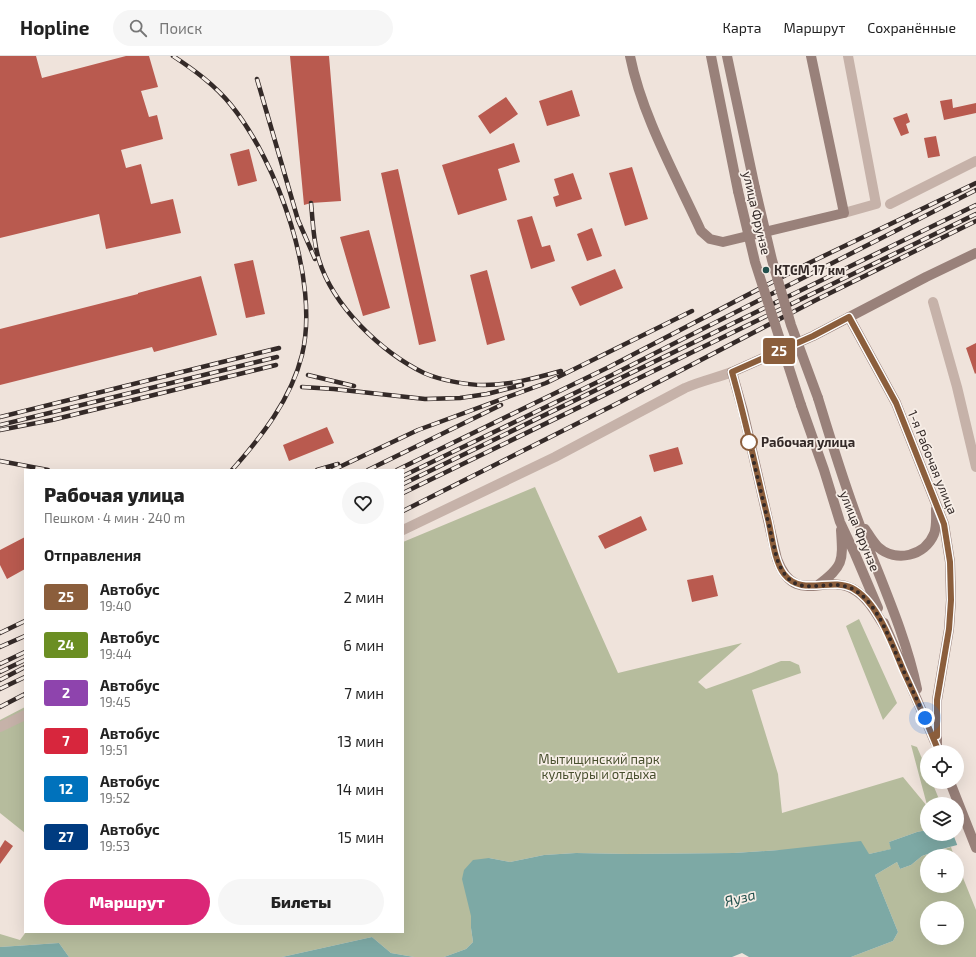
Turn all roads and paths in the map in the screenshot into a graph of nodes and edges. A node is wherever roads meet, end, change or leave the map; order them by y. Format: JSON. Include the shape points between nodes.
{"nodes":[{"id":1,"x":630,"y":56,"type":"edge"},
{"id":2,"x":711,"y":56,"type":"edge"},
{"id":3,"x":727,"y":56,"type":"edge"},
{"id":4,"x":811,"y":56,"type":"edge"},
{"id":5,"x":848,"y":56,"type":"edge"},
{"id":6,"x":976,"y":161,"type":"edge"},
{"id":7,"x":890,"y":204,"type":"dead end"},
{"id":8,"x":844,"y":213,"type":"junction"},
{"id":9,"x":976,"y":254,"type":"edge"},
{"id":10,"x":933,"y":302,"type":"dead end"},
{"id":11,"x":849,"y":317,"type":"junction"},
{"id":12,"x":732,"y":372,"type":"junction"},
{"id":13,"x":976,"y":468,"type":"edge"},
{"id":14,"x":936,"y":505,"type":"junction"},
{"id":15,"x":857,"y":518,"type":"junction"},
{"id":16,"x":840,"y":522,"type":"junction"},
{"id":17,"x":404,"y":530,"type":"edge"},
{"id":18,"x":816,"y":586,"type":"junction"},
{"id":19,"x":886,"y":629,"type":"junction"},
{"id":20,"x":921,"y":708,"type":"junction"},
{"id":21,"x":24,"y":715,"type":"edge"},
{"id":22,"x":0,"y":727,"type":"edge"},
{"id":23,"x":936,"y":745,"type":"edge"},
{"id":24,"x":938,"y":745,"type":"edge"},
{"id":25,"x":953,"y":789,"type":"edge"},
{"id":26,"x":976,"y":848,"type":"edge"}],
"edges":[{"from":1,"to":8,"type":"main road","via":[[640,93],[657,136],[701,231],[707,237],[723,242]]},
{"from":2,"to":16,"type":"main road","name":"улица Фрунзе","bridge":true,"via":[[755,262]]},
{"from":3,"to":15,"type":"main road","name":"улица Фрунзе","bridge":true,"via":[[772,260],[789,318]]},
{"from":4,"to":8,"type":"main road"},
{"from":5,"to":8,"type":"street","via":[[876,204]]},
{"from":6,"to":7,"type":"street"},
{"from":9,"to":11,"type":"main road"},
{"from":10,"to":13,"type":"street"},
{"from":11,"to":12,"type":"main road"},
{"from":11,"to":14,"type":"main road","name":"1-я Рабочая улица","via":[[896,403]]},
{"from":12,"to":17,"type":"street","via":[[685,388],[555,457]]},
{"from":12,"to":18,"type":"main road","via":[[781,569],[796,583],[809,587]]},
{"from":14,"to":15,"type":"main road","via":[[936,528],[930,541],[919,551],[906,556],[891,554],[879,548]]},
{"from":14,"to":24,"type":"main road","name":"1-я Рабочая улица","via":[[947,540],[951,600],[949,629],[937,700]]},
{"from":15,"to":20,"type":"main road","name":"улица Фрунзе","via":[[902,636]]},
{"from":16,"to":18,"type":"main road","via":[[840,564],[832,575]]},
{"from":16,"to":19,"type":"main road","name":"улица Фрунзе"},
{"from":18,"to":19,"type":"main road","via":[[839,585],[852,588],[866,600]]},
{"from":19,"to":20,"type":"main road","name":"улица Фрунзе"},
{"from":20,"to":23,"type":"main road","name":"улица Фрунзе"},
{"from":21,"to":22,"type":"street"},
{"from":25,"to":26,"type":"main road"}]}
